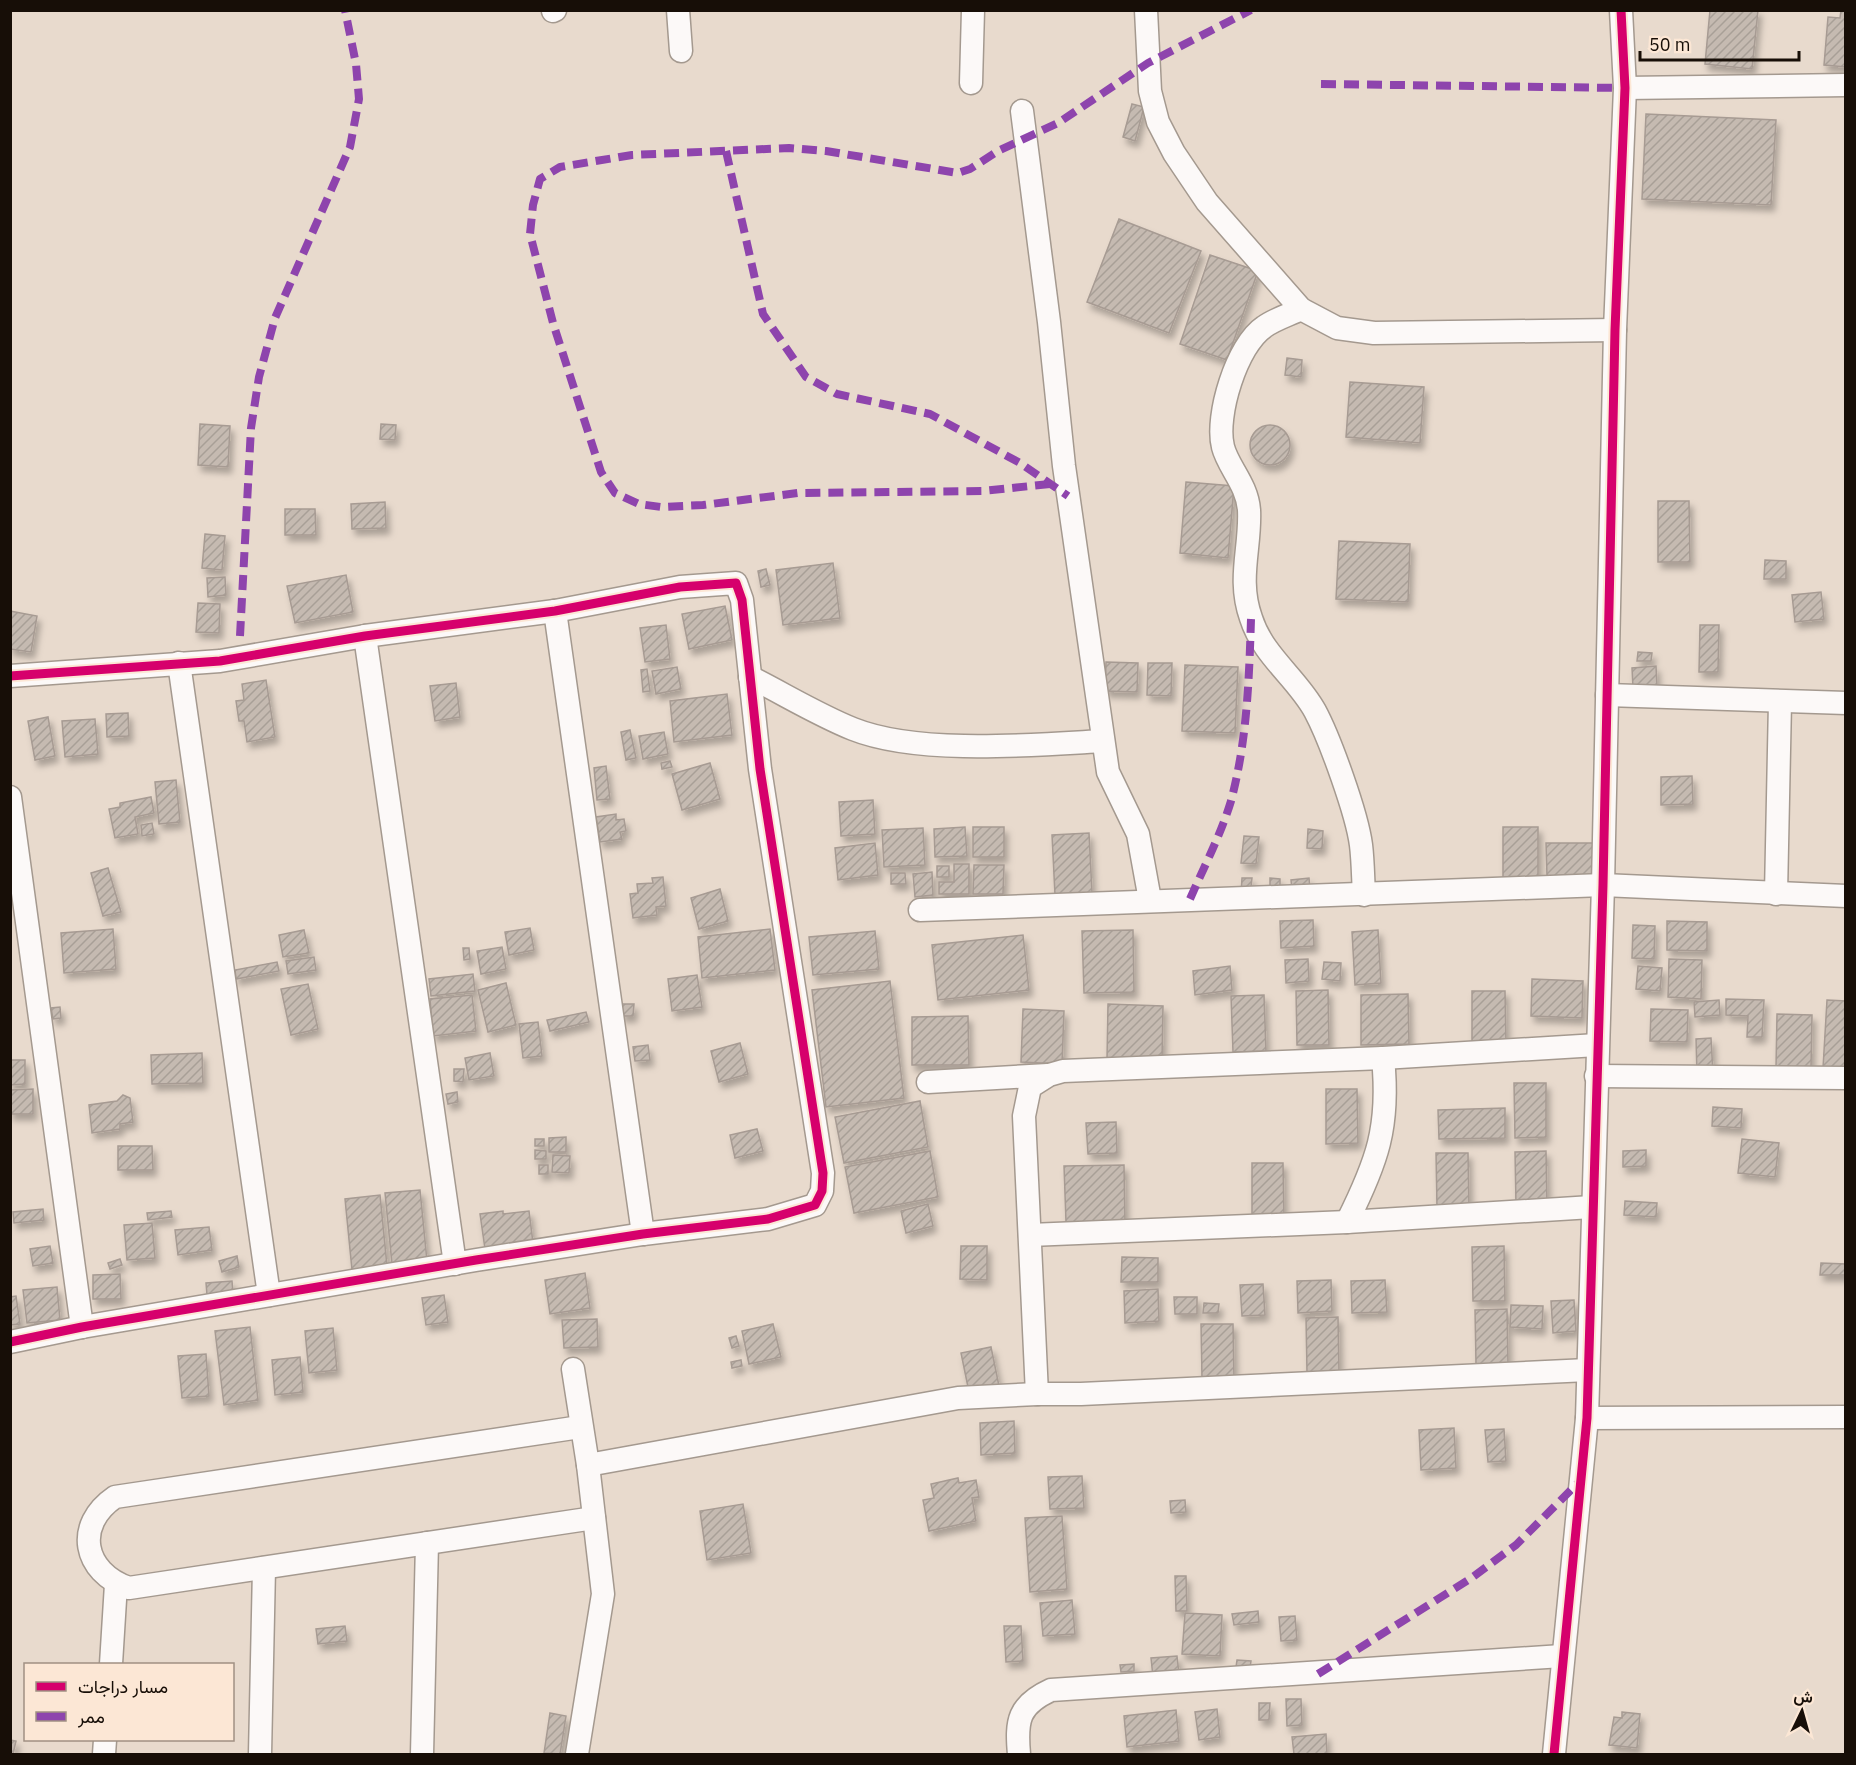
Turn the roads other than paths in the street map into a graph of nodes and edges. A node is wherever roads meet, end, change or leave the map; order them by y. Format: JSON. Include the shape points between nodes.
{"nodes":[{"id":1,"x":678,"y":10,"type":"edge"},
{"id":2,"x":973,"y":10,"type":"edge"},
{"id":3,"x":1146,"y":10,"type":"edge"},
{"id":4,"x":1621,"y":10,"type":"edge"},
{"id":5,"x":681,"y":51,"type":"dead end"},
{"id":6,"x":971,"y":84,"type":"dead end"},
{"id":7,"x":1845,"y":86,"type":"edge"},
{"id":8,"x":1625,"y":88,"type":"junction"},
{"id":9,"x":1022,"y":111,"type":"dead end"},
{"id":10,"x":1301,"y":309,"type":"junction"},
{"id":11,"x":1615,"y":330,"type":"junction"},
{"id":12,"x":555,"y":611,"type":"junction"},
{"id":13,"x":365,"y":636,"type":"junction"},
{"id":14,"x":179,"y":663,"type":"junction"},
{"id":15,"x":10,"y":676,"type":"edge"},
{"id":16,"x":750,"y":677,"type":"junction"},
{"id":17,"x":1607,"y":695,"type":"junction"},
{"id":18,"x":1780,"y":702,"type":"junction"},
{"id":19,"x":1845,"y":703,"type":"edge"},
{"id":20,"x":1103,"y":741,"type":"junction"},
{"id":21,"x":10,"y":797,"type":"edge"},
{"id":22,"x":1603,"y":885,"type":"junction"},
{"id":23,"x":1776,"y":894,"type":"junction"},
{"id":24,"x":1364,"y":895,"type":"junction"},
{"id":25,"x":1845,"y":896,"type":"edge"},
{"id":26,"x":1150,"y":900,"type":"junction"},
{"id":27,"x":920,"y":910,"type":"dead end"},
{"id":28,"x":1597,"y":1045,"type":"junction"},
{"id":29,"x":1383,"y":1058,"type":"junction"},
{"id":30,"x":1049,"y":1075,"type":"junction"},
{"id":31,"x":1596,"y":1076,"type":"junction"},
{"id":32,"x":1845,"y":1078,"type":"edge"},
{"id":33,"x":928,"y":1082,"type":"dead end"},
{"id":34,"x":1592,"y":1207,"type":"junction"},
{"id":35,"x":1347,"y":1222,"type":"junction"},
{"id":36,"x":643,"y":1234,"type":"junction"},
{"id":37,"x":1030,"y":1235,"type":"junction"},
{"id":38,"x":455,"y":1264,"type":"junction"},
{"id":39,"x":269,"y":1295,"type":"junction"},
{"id":40,"x":82,"y":1327,"type":"junction"},
{"id":41,"x":10,"y":1342,"type":"edge"},
{"id":42,"x":573,"y":1369,"type":"dead end"},
{"id":43,"x":1588,"y":1370,"type":"junction"},
{"id":44,"x":1037,"y":1394,"type":"junction"},
{"id":45,"x":1845,"y":1417,"type":"edge"},
{"id":46,"x":1587,"y":1418,"type":"junction"},
{"id":47,"x":580,"y":1427,"type":"junction"},
{"id":48,"x":588,"y":1464,"type":"junction"},
{"id":49,"x":594,"y":1518,"type":"junction"},
{"id":50,"x":427,"y":1543,"type":"junction"},
{"id":51,"x":264,"y":1568,"type":"junction"},
{"id":52,"x":116,"y":1584,"type":"junction"},
{"id":53,"x":1562,"y":1656,"type":"junction"},
{"id":54,"x":111,"y":1663,"type":"edge"},
{"id":55,"x":260,"y":1755,"type":"edge"},
{"id":56,"x":422,"y":1755,"type":"edge"},
{"id":57,"x":577,"y":1755,"type":"edge"},
{"id":58,"x":1019,"y":1755,"type":"edge"},
{"id":59,"x":1554,"y":1755,"type":"edge"}],
"edges":[{"from":1,"to":5,"type":"street"},
{"from":2,"to":6,"type":"street"},
{"from":3,"to":10,"type":"street","via":[[1150,91],[1158,122],[1174,153],[1208,201]]},
{"from":4,"to":8,"type":"street"},
{"from":7,"to":8,"type":"street"},
{"from":8,"to":11,"type":"street"},
{"from":9,"to":20,"type":"street","via":[[1064,466]]},
{"from":10,"to":11,"type":"street","via":[[1337,328],[1374,333]]},
{"from":10,"to":24,"type":"street","via":[[1263,327],[1240,359],[1222,406],[1223,447],[1240,476],[1249,509],[1245,594],[1251,619],[1266,649],[1315,710],[1361,842]]},
{"from":11,"to":17,"type":"street"},
{"from":12,"to":13,"type":"street"},
{"from":12,"to":16,"type":"street","via":[[680,587],[736,583],[742,600]]},
{"from":12,"to":36,"type":"street"},
{"from":13,"to":14,"type":"street","via":[[220,661]]},
{"from":13,"to":38,"type":"street"},
{"from":14,"to":15,"type":"street"},
{"from":14,"to":39,"type":"street"},
{"from":16,"to":20,"type":"street","via":[[853,729],[886,739],[1023,746]]},
{"from":16,"to":36,"type":"street","via":[[763,793],[821,1155],[822,1191],[815,1205],[768,1220]]},
{"from":17,"to":18,"type":"street"},
{"from":17,"to":22,"type":"street"},
{"from":18,"to":19,"type":"street"},
{"from":18,"to":23,"type":"street"},
{"from":20,"to":26,"type":"street","via":[[1108,772],[1138,834]]},
{"from":21,"to":40,"type":"street"},
{"from":22,"to":23,"type":"street"},
{"from":22,"to":24,"type":"street"},
{"from":22,"to":28,"type":"street"},
{"from":23,"to":25,"type":"street"},
{"from":24,"to":26,"type":"street"},
{"from":26,"to":27,"type":"street"},
{"from":28,"to":29,"type":"street"},
{"from":28,"to":31,"type":"street"},
{"from":29,"to":30,"type":"street"},
{"from":29,"to":35,"type":"street","via":[[1385,1115],[1379,1150]]},
{"from":30,"to":33,"type":"street"},
{"from":30,"to":37,"type":"street","via":[[1030,1087],[1024,1116]]},
{"from":31,"to":32,"type":"street"},
{"from":31,"to":34,"type":"street"},
{"from":34,"to":35,"type":"street"},
{"from":34,"to":43,"type":"street"},
{"from":35,"to":37,"type":"street"},
{"from":36,"to":38,"type":"street"},
{"from":37,"to":44,"type":"street"},
{"from":38,"to":39,"type":"street"},
{"from":39,"to":40,"type":"street"},
{"from":40,"to":41,"type":"street"},
{"from":42,"to":47,"type":"street"},
{"from":43,"to":44,"type":"street"},
{"from":43,"to":46,"type":"street"},
{"from":44,"to":48,"type":"street","via":[[958,1398]]},
{"from":45,"to":46,"type":"street"},
{"from":46,"to":53,"type":"street"},
{"from":47,"to":48,"type":"street"},
{"from":47,"to":52,"type":"street","via":[[115,1497],[96,1515],[89,1541],[97,1566]]},
{"from":48,"to":49,"type":"street"},
{"from":49,"to":50,"type":"street"},
{"from":49,"to":57,"type":"street","via":[[603,1594]]},
{"from":50,"to":51,"type":"street"},
{"from":50,"to":56,"type":"street"},
{"from":51,"to":52,"type":"street","via":[[129,1588]]},
{"from":51,"to":55,"type":"street"},
{"from":52,"to":54,"type":"street"},
{"from":53,"to":58,"type":"street","via":[[1051,1690],[1032,1698],[1021,1714]]},
{"from":53,"to":59,"type":"street"}]}
